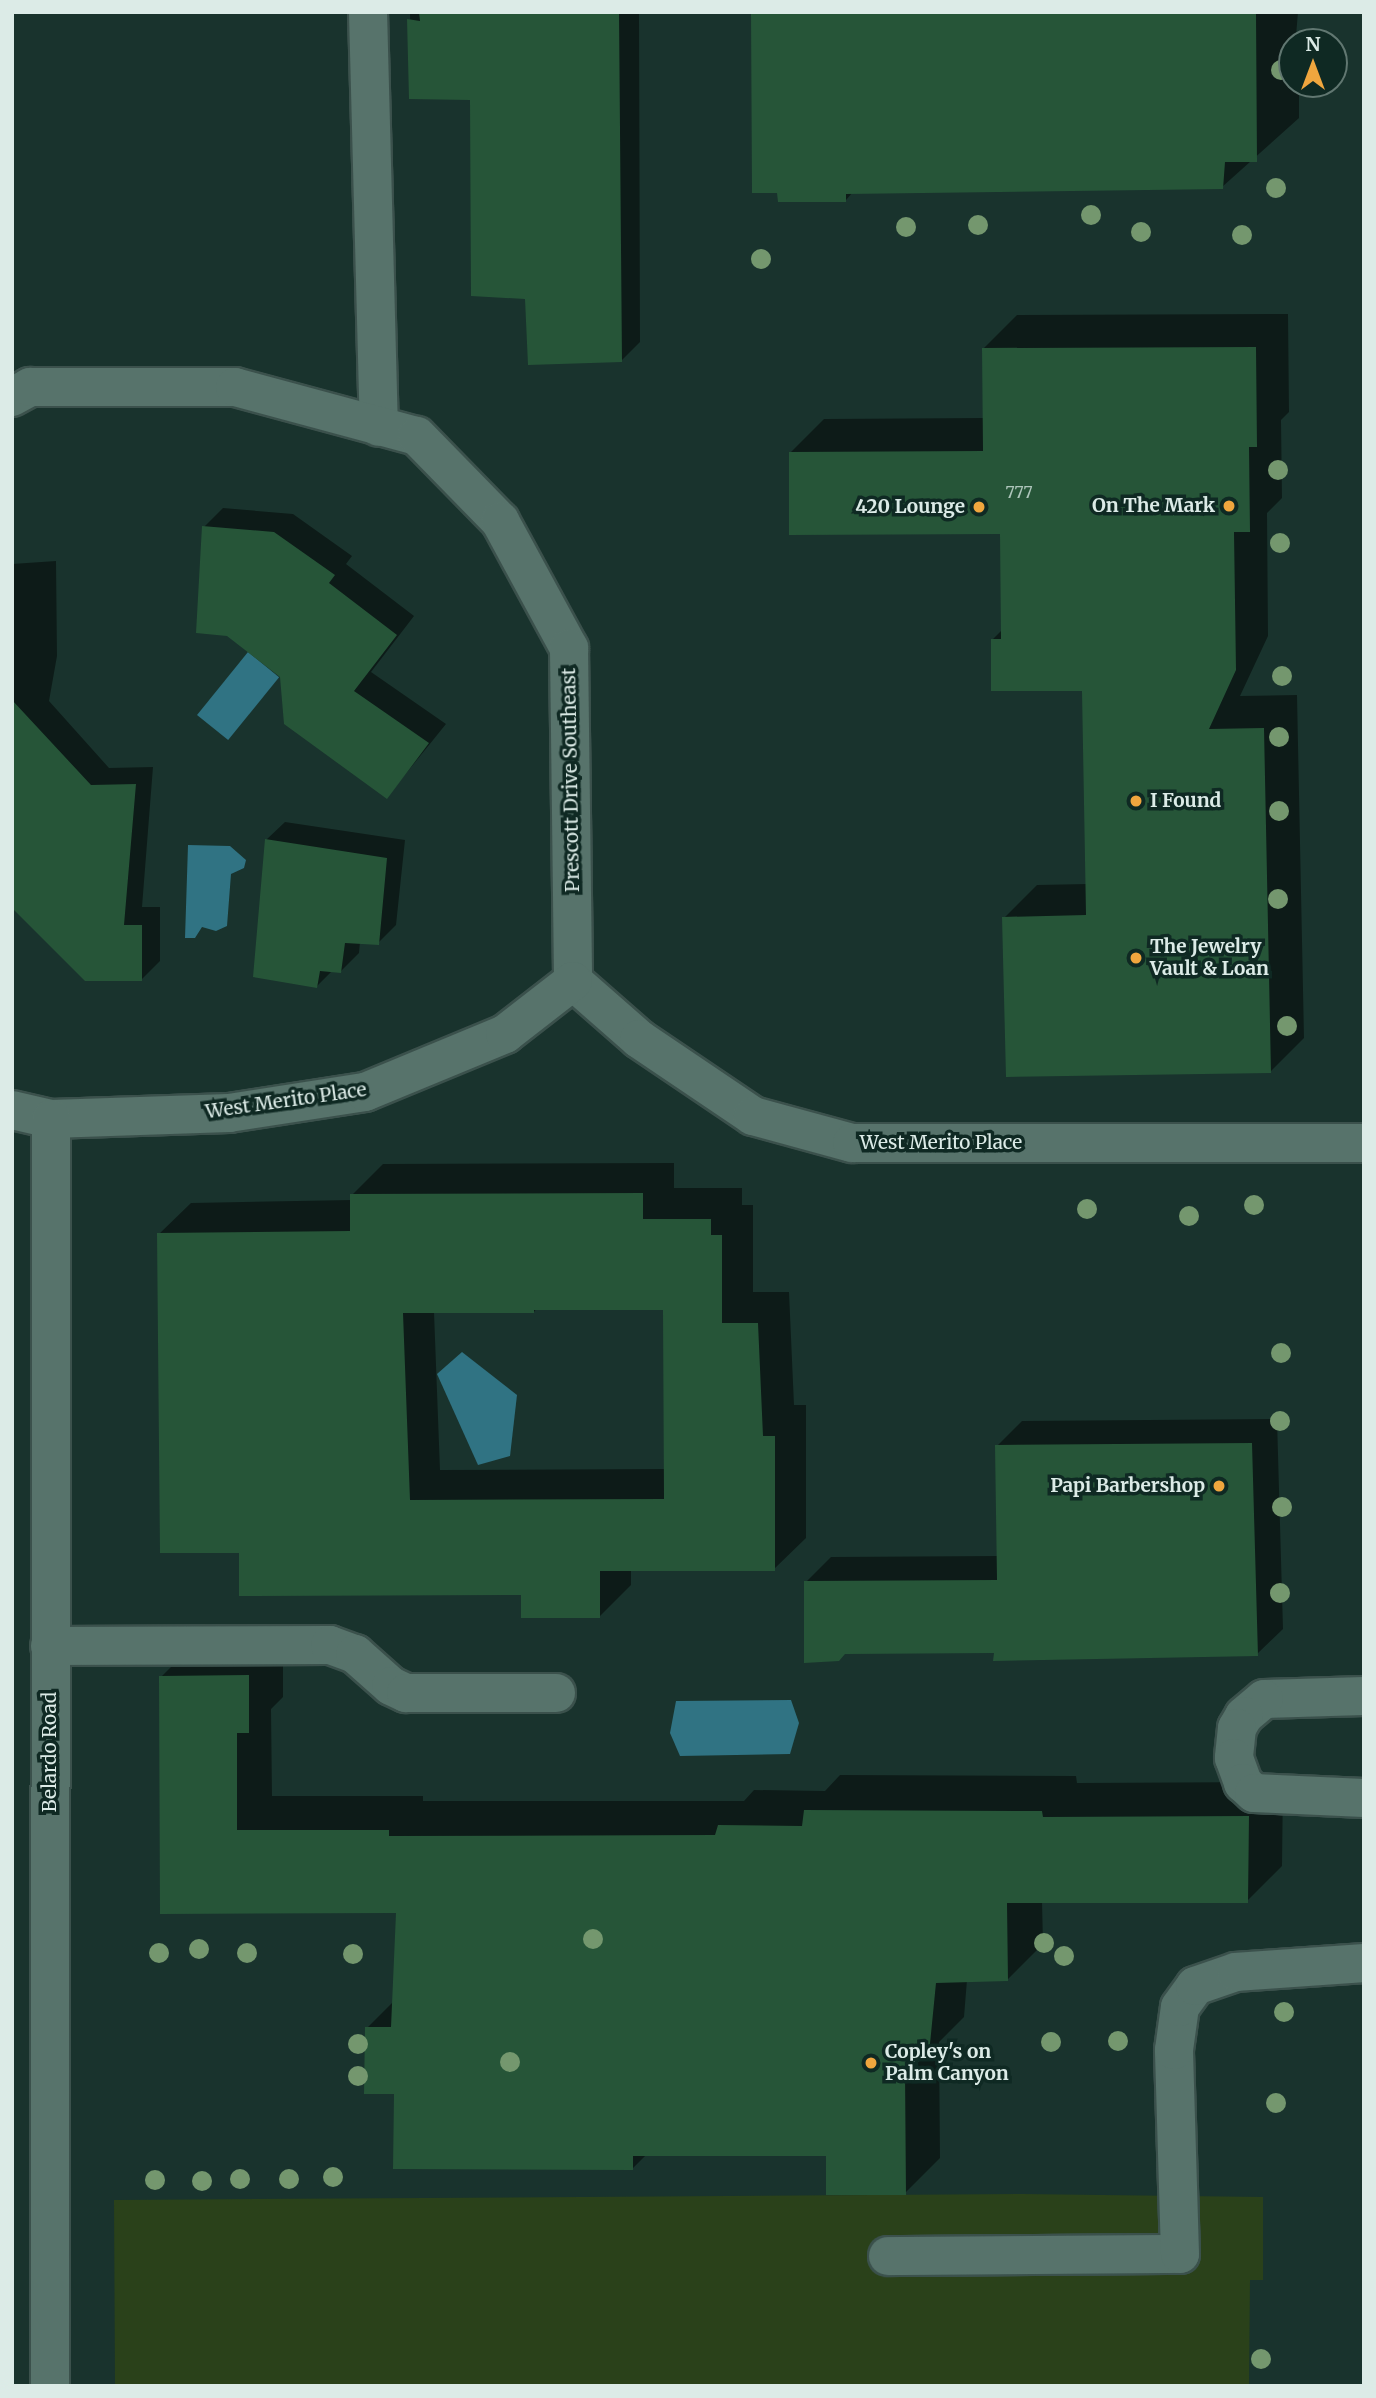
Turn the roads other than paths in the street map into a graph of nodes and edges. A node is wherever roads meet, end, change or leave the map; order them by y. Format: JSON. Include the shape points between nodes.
{"nodes":[{"id":1,"x":368,"y":12,"type":"edge"},
{"id":2,"x":18,"y":388,"type":"edge"},
{"id":3,"x":379,"y":426,"type":"junction"},
{"id":4,"x":573,"y":981,"type":"junction"},
{"id":5,"x":12,"y":1110,"type":"edge"},
{"id":6,"x":51,"y":1119,"type":"junction"},
{"id":7,"x":1364,"y":1143,"type":"edge"},
{"id":8,"x":50,"y":1646,"type":"junction"},
{"id":9,"x":556,"y":1693,"type":"dead end"},
{"id":10,"x":1364,"y":1696,"type":"edge"},
{"id":11,"x":1364,"y":1798,"type":"edge"},
{"id":12,"x":1364,"y":1963,"type":"edge"},
{"id":13,"x":888,"y":2256,"type":"dead end"},
{"id":14,"x":50,"y":2386,"type":"edge"}],
"edges":[{"from":1,"to":3,"type":"street"},
{"from":2,"to":3,"type":"street","name":"Prescott Drive Southeast","via":[[235,387]]},
{"from":3,"to":4,"type":"street","name":"Prescott Drive Southeast","via":[[416,436],[500,521],[569,648]]},
{"from":4,"to":6,"type":"street","name":"West Merito Place","via":[[505,1034],[365,1092],[229,1112]]},
{"from":4,"to":7,"type":"street","name":"West Merito Place","via":[[639,1039],[753,1116],[852,1143]]},
{"from":5,"to":6,"type":"street","name":"West Merito Place"},
{"from":6,"to":8,"type":"street","name":"Belardo Road"},
{"from":8,"to":9,"type":"street","via":[[330,1645],[355,1654],[391,1686],[407,1693]]},
{"from":8,"to":14,"type":"street","name":"Belardo Road"},
{"from":10,"to":11,"type":"street","via":[[1264,1699],[1237,1728],[1234,1758],[1243,1783],[1254,1793]]},
{"from":12,"to":13,"type":"street","via":[[1236,1972],[1195,1986],[1180,2007],[1174,2050],[1180,2254]]}]}
